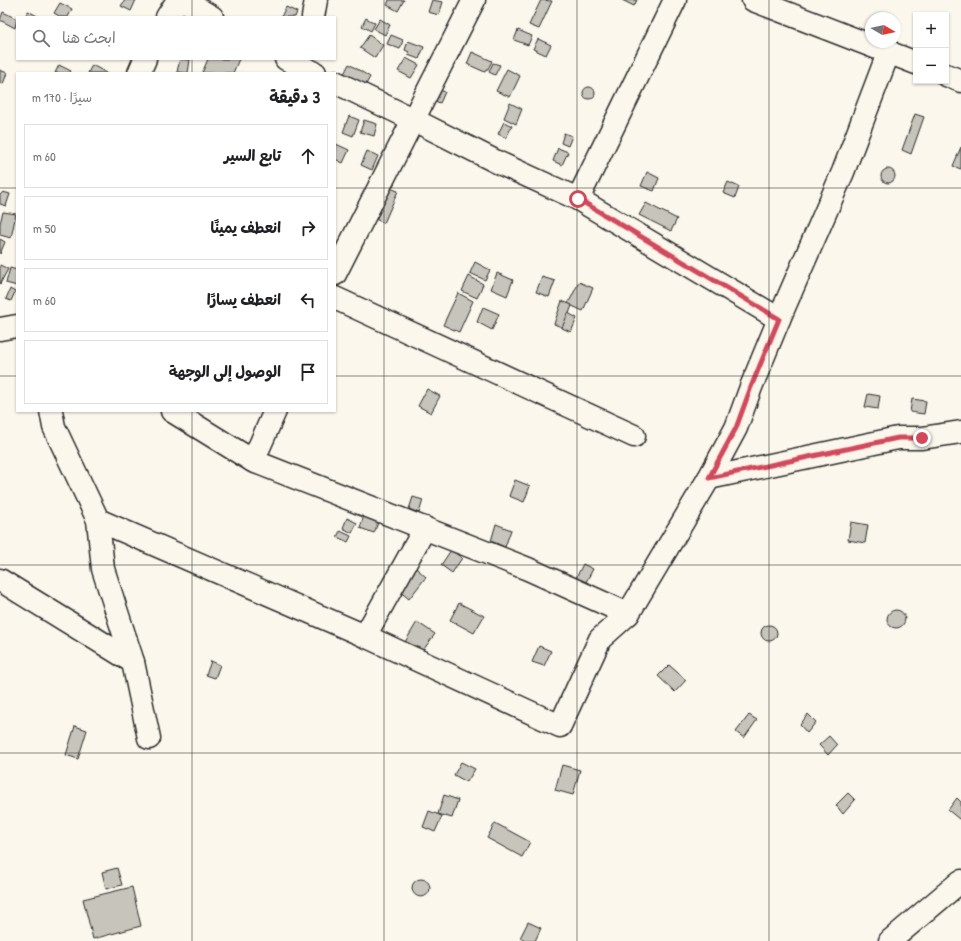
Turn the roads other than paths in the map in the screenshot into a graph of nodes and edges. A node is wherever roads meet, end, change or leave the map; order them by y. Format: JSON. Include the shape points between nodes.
{"nodes":[{"id":1,"x":178,"y":0,"type":"edge"},
{"id":2,"x":183,"y":0,"type":"edge"},
{"id":3,"x":316,"y":0,"type":"edge"},
{"id":4,"x":474,"y":0,"type":"edge"},
{"id":5,"x":675,"y":0,"type":"edge"},
{"id":6,"x":753,"y":0,"type":"edge"},
{"id":7,"x":168,"y":16,"type":"edge"},
{"id":8,"x":210,"y":16,"type":"edge"},
{"id":9,"x":313,"y":16,"type":"edge"},
{"id":10,"x":888,"y":51,"type":"junction"},
{"id":11,"x":145,"y":60,"type":"edge"},
{"id":12,"x":913,"y":61,"type":"edge"},
{"id":13,"x":139,"y":72,"type":"edge"},
{"id":14,"x":949,"y":76,"type":"edge"},
{"id":15,"x":961,"y":81,"type":"edge"},
{"id":16,"x":336,"y":82,"type":"edge"},
{"id":17,"x":414,"y":120,"type":"junction"},
{"id":18,"x":578,"y":199,"type":"junction"},
{"id":19,"x":336,"y":272,"type":"edge"},
{"id":20,"x":336,"y":298,"type":"edge"},
{"id":21,"x":779,"y":319,"type":"junction"},
{"id":22,"x":16,"y":326,"type":"edge"},
{"id":23,"x":0,"y":329,"type":"edge"},
{"id":24,"x":52,"y":412,"type":"edge"},
{"id":25,"x":174,"y":412,"type":"edge"},
{"id":26,"x":274,"y":412,"type":"edge"},
{"id":27,"x":961,"y":432,"type":"edge"},
{"id":28,"x":634,"y":436,"type":"dead end"},
{"id":29,"x":253,"y":461,"type":"junction"},
{"id":30,"x":709,"y":478,"type":"junction"},
{"id":31,"x":98,"y":520,"type":"junction"},
{"id":32,"x":425,"y":528,"type":"junction"},
{"id":33,"x":0,"y":580,"type":"edge"},
{"id":34,"x":628,"y":614,"type":"junction"},
{"id":35,"x":364,"y":636,"type":"junction"},
{"id":36,"x":133,"y":662,"type":"junction"},
{"id":37,"x":150,"y":738,"type":"dead end"},
{"id":38,"x":961,"y":881,"type":"edge"},
{"id":39,"x":890,"y":941,"type":"edge"}],
"edges":[{"from":1,"to":7,"type":"street"},
{"from":2,"to":8,"type":"street"},
{"from":3,"to":9,"type":"street"},
{"from":4,"to":17,"type":"street"},
{"from":5,"to":18,"type":"street"},
{"from":6,"to":10,"type":"street"},
{"from":10,"to":12,"type":"street"},
{"from":10,"to":21,"type":"street","via":[[843,172]]},
{"from":11,"to":13,"type":"street"},
{"from":14,"to":15,"type":"street"},
{"from":16,"to":17,"type":"street"},
{"from":17,"to":18,"type":"street"},
{"from":17,"to":19,"type":"street"},
{"from":18,"to":21,"type":"street"},
{"from":20,"to":28,"type":"street"},
{"from":21,"to":30,"type":"street","via":[[736,428]]},
{"from":22,"to":23,"type":"street"},
{"from":24,"to":31,"type":"street","via":[[54,427]]},
{"from":25,"to":29,"type":"street"},
{"from":26,"to":29,"type":"street"},
{"from":27,"to":30,"type":"street","via":[[922,438],[898,438]]},
{"from":29,"to":32,"type":"street"},
{"from":30,"to":34,"type":"street"},
{"from":31,"to":35,"type":"street"},
{"from":31,"to":36,"type":"street","via":[[103,569]]},
{"from":32,"to":34,"type":"street","via":[[528,569]]},
{"from":32,"to":35,"type":"street"},
{"from":33,"to":36,"type":"street"},
{"from":34,"to":35,"type":"street","via":[[600,639],[560,726]]},
{"from":36,"to":37,"type":"street"},
{"from":38,"to":39,"type":"street"}]}
